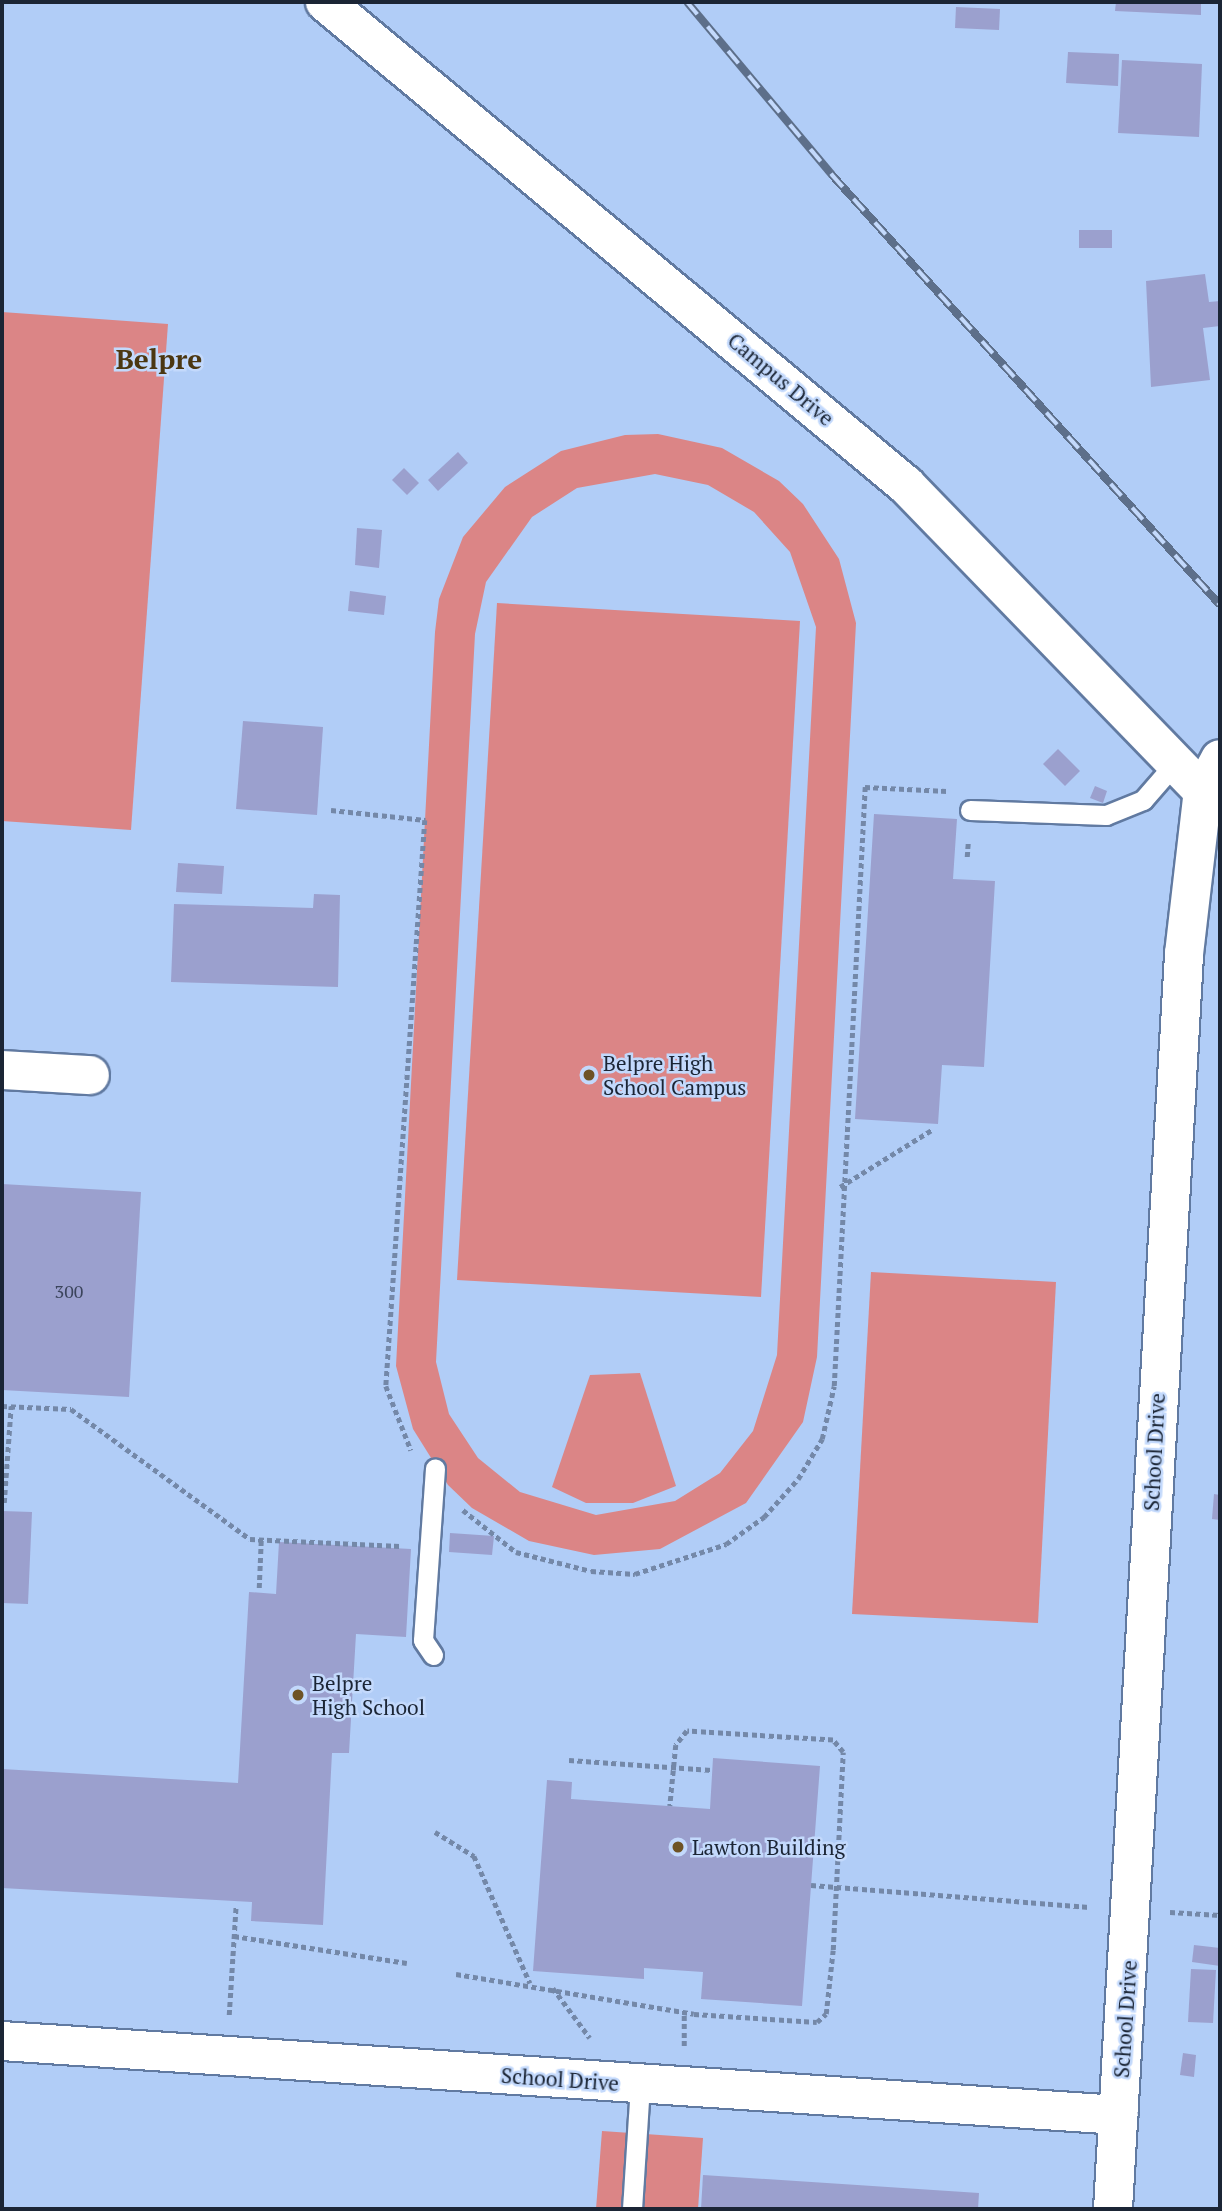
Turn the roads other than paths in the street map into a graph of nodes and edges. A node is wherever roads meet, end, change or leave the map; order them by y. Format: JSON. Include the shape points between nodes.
{"nodes":[{"id":1,"x":325,"y":2,"type":"edge"},
{"id":2,"x":1176,"y":762,"type":"junction"},
{"id":3,"x":1215,"y":786,"type":"edge"},
{"id":4,"x":970,"y":810,"type":"road end"},
{"id":5,"x":2,"y":1070,"type":"edge"},
{"id":6,"x":90,"y":1075,"type":"dead end"},
{"id":7,"x":435,"y":1468,"type":"dead end"},
{"id":8,"x":433,"y":1655,"type":"dead end"},
{"id":9,"x":2,"y":2041,"type":"edge"},
{"id":10,"x":640,"y":2084,"type":"junction"},
{"id":11,"x":1119,"y":2115,"type":"junction"},
{"id":12,"x":632,"y":2209,"type":"edge"},
{"id":13,"x":1113,"y":2209,"type":"edge"}],
"edges":[{"from":1,"to":2,"type":"street","name":"Campus Drive","via":[[906,485]]},
{"from":2,"to":3,"type":"street","name":"Campus Drive"},
{"from":2,"to":4,"type":"lane","via":[[1143,800],[1106,815]]},
{"from":3,"to":11,"type":"street","name":"School Drive","via":[[1182,981]]},
{"from":5,"to":6,"type":"street"},
{"from":7,"to":8,"type":"lane","via":[[423,1640]]},
{"from":9,"to":10,"type":"street","name":"School Drive"},
{"from":10,"to":11,"type":"street","name":"School Drive"},
{"from":10,"to":12,"type":"lane"},
{"from":11,"to":13,"type":"street","name":"School Drive"}]}
